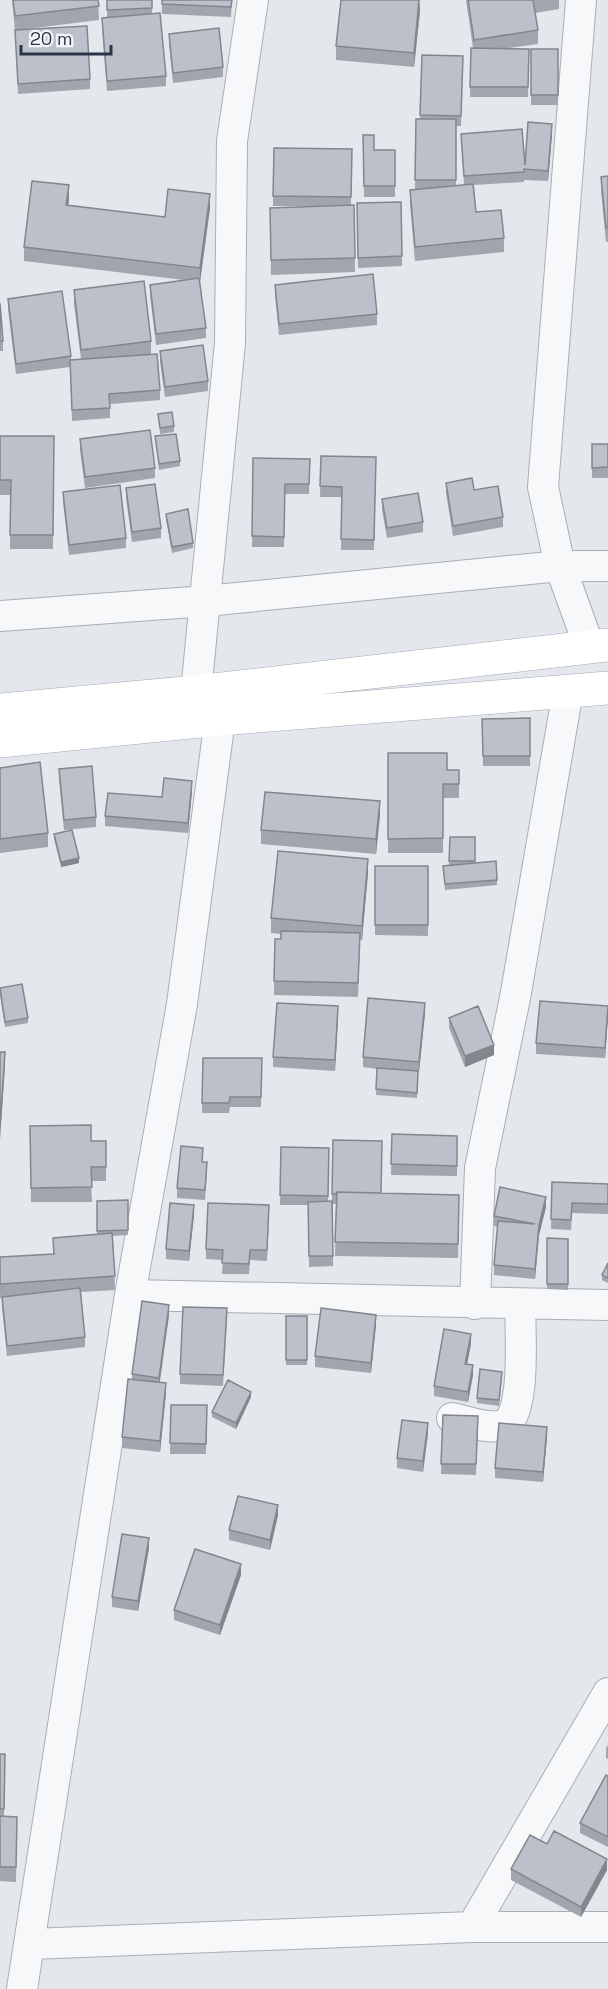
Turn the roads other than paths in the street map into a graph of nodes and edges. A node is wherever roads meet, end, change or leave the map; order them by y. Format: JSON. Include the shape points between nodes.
{"nodes":[{"id":1,"x":253,"y":0,"type":"edge"},
{"id":2,"x":581,"y":0,"type":"edge"},
{"id":3,"x":560,"y":566,"type":"junction"},
{"id":4,"x":608,"y":566,"type":"edge"},
{"id":5,"x":206,"y":601,"type":"junction"},
{"id":6,"x":0,"y":616,"type":"edge"},
{"id":7,"x":599,"y":645,"type":"edge"},
{"id":8,"x":608,"y":688,"type":"edge"},
{"id":9,"x":568,"y":691,"type":"junction"},
{"id":10,"x":196,"y":692,"type":"junction"},
{"id":11,"x":0,"y":710,"type":"edge"},
{"id":12,"x":220,"y":719,"type":"junction"},
{"id":13,"x":0,"y":741,"type":"edge"},
{"id":14,"x":130,"y":1295,"type":"junction"},
{"id":15,"x":475,"y":1304,"type":"junction"},
{"id":16,"x":520,"y":1304,"type":"junction"},
{"id":17,"x":608,"y":1305,"type":"edge"},
{"id":18,"x":452,"y":1418,"type":"edge"},
{"id":19,"x":608,"y":1693,"type":"edge"},
{"id":20,"x":472,"y":1927,"type":"junction"},
{"id":21,"x":608,"y":1927,"type":"edge"},
{"id":22,"x":31,"y":1944,"type":"junction"},
{"id":23,"x":22,"y":1989,"type":"edge"}],
"edges":[{"from":1,"to":5,"type":"street","via":[[232,141],[230,343]]},
{"from":2,"to":3,"type":"street","via":[[543,487]]},
{"from":3,"to":4,"type":"street"},
{"from":3,"to":5,"type":"street"},
{"from":3,"to":7,"type":"street"},
{"from":5,"to":6,"type":"street"},
{"from":5,"to":10,"type":"street"},
{"from":7,"to":10,"type":"main road"},
{"from":8,"to":9,"type":"main road"},
{"from":9,"to":12,"type":"main road"},
{"from":9,"to":15,"type":"street","via":[[515,998],[480,1168]]},
{"from":10,"to":11,"type":"main road"},
{"from":12,"to":13,"type":"main road"},
{"from":12,"to":14,"type":"street","via":[[182,1004]]},
{"from":14,"to":15,"type":"street"},
{"from":14,"to":22,"type":"street"},
{"from":15,"to":16,"type":"street"},
{"from":16,"to":17,"type":"street"},
{"from":16,"to":18,"type":"street","via":[[520,1389],[512,1420],[495,1427]]},
{"from":19,"to":20,"type":"street"},
{"from":20,"to":21,"type":"street"},
{"from":20,"to":22,"type":"street"},
{"from":22,"to":23,"type":"street"}]}
